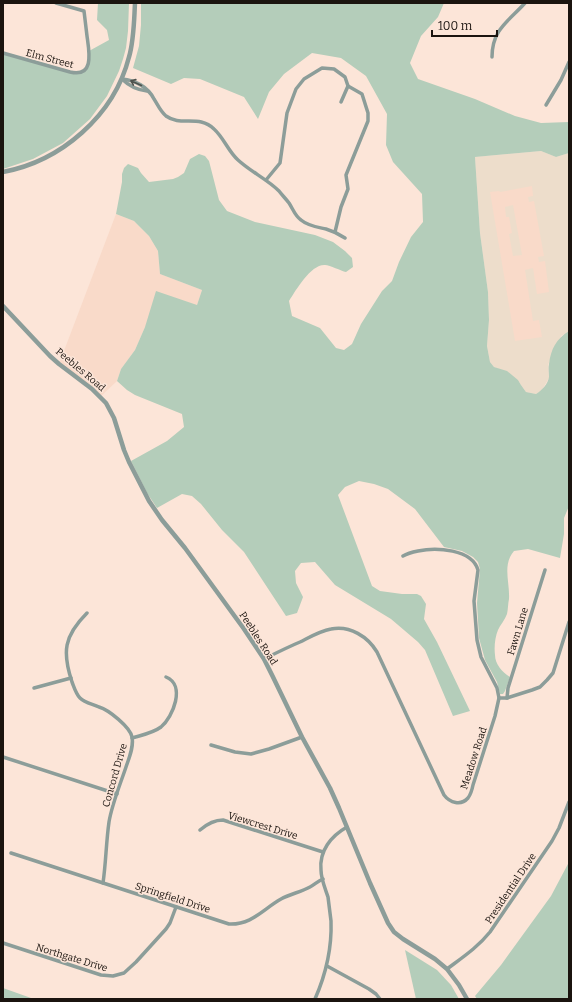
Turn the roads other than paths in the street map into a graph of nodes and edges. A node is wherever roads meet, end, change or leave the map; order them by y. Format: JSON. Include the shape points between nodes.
{"nodes":[{"id":1,"x":56,"y":3,"type":"edge"},
{"id":2,"x":135,"y":3,"type":"edge"},
{"id":3,"x":525,"y":3,"type":"edge"},
{"id":4,"x":3,"y":53,"type":"edge"},
{"id":5,"x":492,"y":57,"type":"dead end"},
{"id":6,"x":569,"y":62,"type":"edge"},
{"id":7,"x":122,"y":79,"type":"junction"},
{"id":8,"x":348,"y":86,"type":"junction"},
{"id":9,"x":341,"y":102,"type":"dead end"},
{"id":10,"x":546,"y":105,"type":"dead end"},
{"id":11,"x":3,"y":172,"type":"edge"},
{"id":12,"x":266,"y":180,"type":"junction"},
{"id":13,"x":335,"y":232,"type":"junction"},
{"id":14,"x":345,"y":238,"type":"dead end"},
{"id":15,"x":3,"y":306,"type":"edge"},
{"id":16,"x":403,"y":556,"type":"dead end"},
{"id":17,"x":545,"y":570,"type":"dead end"},
{"id":18,"x":86,"y":613,"type":"dead end"},
{"id":19,"x":569,"y":622,"type":"edge"},
{"id":20,"x":264,"y":659,"type":"junction"},
{"id":21,"x":166,"y":676,"type":"dead end"},
{"id":22,"x":71,"y":678,"type":"junction"},
{"id":23,"x":34,"y":688,"type":"dead end"},
{"id":24,"x":499,"y":698,"type":"junction"},
{"id":25,"x":507,"y":698,"type":"junction"},
{"id":26,"x":302,"y":737,"type":"junction"},
{"id":27,"x":132,"y":738,"type":"junction"},
{"id":28,"x":211,"y":745,"type":"dead end"},
{"id":29,"x":3,"y":757,"type":"edge"},
{"id":30,"x":117,"y":794,"type":"junction"},
{"id":31,"x":569,"y":802,"type":"edge"},
{"id":32,"x":347,"y":827,"type":"junction"},
{"id":33,"x":200,"y":830,"type":"dead end"},
{"id":34,"x":323,"y":852,"type":"junction"},
{"id":35,"x":10,"y":853,"type":"dead end"},
{"id":36,"x":323,"y":879,"type":"junction"},
{"id":37,"x":103,"y":883,"type":"junction"},
{"id":38,"x":176,"y":907,"type":"junction"},
{"id":39,"x":3,"y":943,"type":"edge"},
{"id":40,"x":327,"y":966,"type":"junction"},
{"id":41,"x":447,"y":968,"type":"junction"},
{"id":42,"x":315,"y":999,"type":"edge"},
{"id":43,"x":380,"y":999,"type":"edge"},
{"id":44,"x":467,"y":999,"type":"edge"}],
"edges":[{"from":1,"to":4,"type":"street","name":"Elm Street","via":[[84,11],[90,56],[86,68],[79,73],[70,72]]},
{"from":2,"to":7,"type":"street","via":[[131,50]]},
{"from":3,"to":5,"type":"street","via":[[500,29]]},
{"from":6,"to":10,"type":"street"},
{"from":7,"to":11,"type":"street","via":[[99,116],[72,141],[41,160]]},
{"from":7,"to":12,"type":"street","via":[[127,84],[147,91],[160,110],[172,120],[209,125],[238,160]]},
{"from":8,"to":9,"type":"street"},
{"from":8,"to":12,"type":"street","via":[[345,77],[334,69],[322,68],[304,79],[296,88],[287,113],[280,163]]},
{"from":8,"to":13,"type":"street","via":[[362,94],[368,121],[346,174],[348,189]]},
{"from":12,"to":13,"type":"street","via":[[280,192],[298,218]]},
{"from":13,"to":14,"type":"street"},
{"from":15,"to":20,"type":"street","name":"Peebles Road","via":[[50,356],[106,403],[114,418],[129,462],[149,501],[244,628]]},
{"from":16,"to":24,"type":"street","via":[[429,549],[448,550],[466,556],[475,563],[478,570],[474,601],[477,640],[481,657]]},
{"from":17,"to":25,"type":"street","name":"Fawn Lane"},
{"from":18,"to":22,"type":"street","name":"Concord Drive","via":[[69,636],[66,655]]},
{"from":19,"to":25,"type":"street","via":[[553,673],[540,687]]},
{"from":20,"to":24,"type":"street","name":"Meadow Road","via":[[332,628],[348,629],[368,640],[377,652],[444,796],[448,800],[460,803],[470,794]]},
{"from":20,"to":26,"type":"street","name":"Peebles Road"},
{"from":21,"to":27,"type":"street","via":[[172,680],[175,688],[176,699],[171,714],[157,730]]},
{"from":22,"to":23,"type":"street"},
{"from":22,"to":27,"type":"street","name":"Concord Drive","via":[[80,699],[107,711],[129,730]]},
{"from":24,"to":25,"type":"street"},
{"from":26,"to":28,"type":"street","via":[[255,754],[235,752]]},
{"from":26,"to":32,"type":"street","name":"Peebles Road","via":[[330,788]]},
{"from":27,"to":30,"type":"street","name":"Concord Drive"},
{"from":29,"to":30,"type":"street"},
{"from":30,"to":37,"type":"street","name":"Concord Drive","via":[[109,823]]},
{"from":31,"to":41,"type":"street","name":"Presidential Drive","via":[[552,841],[490,932],[474,950]]},
{"from":32,"to":34,"type":"street","via":[[333,838]]},
{"from":32,"to":41,"type":"street","name":"Peebles Road","via":[[391,928]]},
{"from":33,"to":34,"type":"street","name":"Viewcrest Drive","via":[[210,822],[224,820]]},
{"from":34,"to":36,"type":"street"},
{"from":35,"to":37,"type":"street","name":"Springfield Drive"},
{"from":36,"to":38,"type":"street","name":"Springfield Drive","via":[[276,902],[240,924],[224,923]]},
{"from":36,"to":40,"type":"street","via":[[331,921]]},
{"from":37,"to":38,"type":"street","name":"Springfield Drive"},
{"from":38,"to":39,"type":"street","name":"Northgate Drive","via":[[166,929],[128,970],[119,975],[101,976]]},
{"from":40,"to":42,"type":"street"},
{"from":40,"to":43,"type":"street","via":[[373,991]]},
{"from":41,"to":44,"type":"street","name":"Peebles Road"}]}
